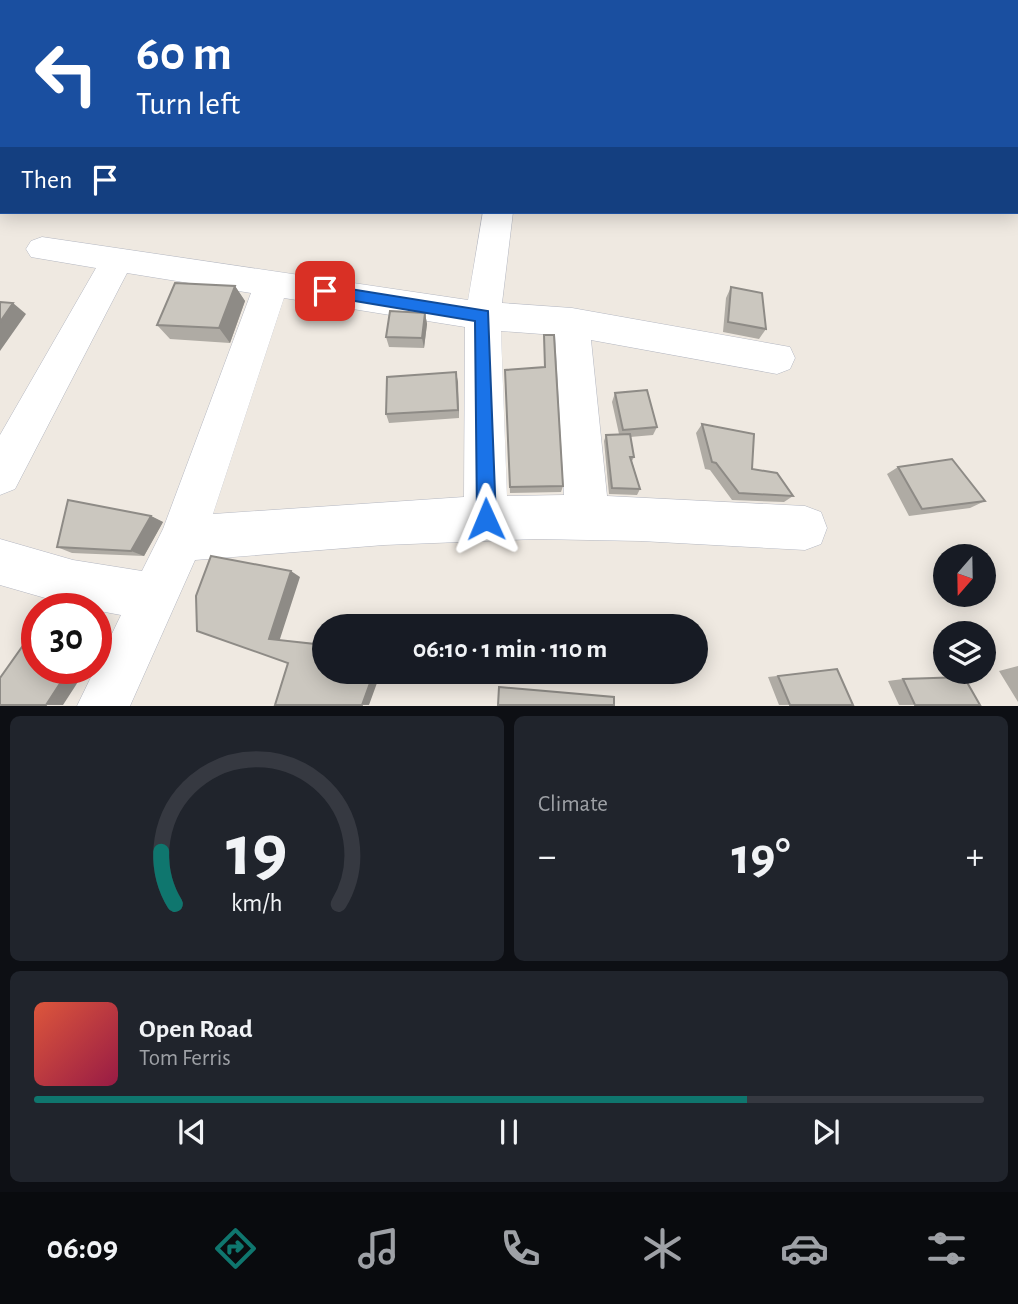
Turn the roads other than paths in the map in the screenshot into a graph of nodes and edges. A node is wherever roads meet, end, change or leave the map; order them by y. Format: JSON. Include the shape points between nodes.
{"nodes":[{"id":1,"x":498,"y":214,"type":"edge"},
{"id":2,"x":41,"y":249,"type":"dead end"},
{"id":3,"x":118,"y":259,"type":"junction"},
{"id":4,"x":272,"y":282,"type":"junction"},
{"id":5,"x":483,"y":316,"type":"junction"},
{"id":6,"x":572,"y":322,"type":"junction"},
{"id":7,"x":777,"y":358,"type":"dead end"},
{"id":8,"x":0,"y":475,"type":"edge"},
{"id":9,"x":587,"y":517,"type":"junction"},
{"id":10,"x":486,"y":519,"type":"junction"},
{"id":11,"x":805,"y":528,"type":"dead end"},
{"id":12,"x":182,"y":539,"type":"junction"},
{"id":13,"x":0,"y":562,"type":"edge"},
{"id":14,"x":155,"y":597,"type":"junction"},
{"id":15,"x":103,"y":705,"type":"edge"}],
"edges":[{"from":1,"to":5,"type":"street"},
{"from":2,"to":3,"type":"street"},
{"from":3,"to":4,"type":"street"},
{"from":3,"to":8,"type":"street"},
{"from":4,"to":5,"type":"street"},
{"from":4,"to":12,"type":"street"},
{"from":5,"to":6,"type":"street"},
{"from":5,"to":10,"type":"street"},
{"from":6,"to":7,"type":"street"},
{"from":6,"to":9,"type":"street"},
{"from":9,"to":10,"type":"street"},
{"from":9,"to":11,"type":"street"},
{"from":10,"to":12,"type":"street"},
{"from":12,"to":14,"type":"street"},
{"from":13,"to":14,"type":"street","via":[[73,583]]},
{"from":14,"to":15,"type":"street"}]}
